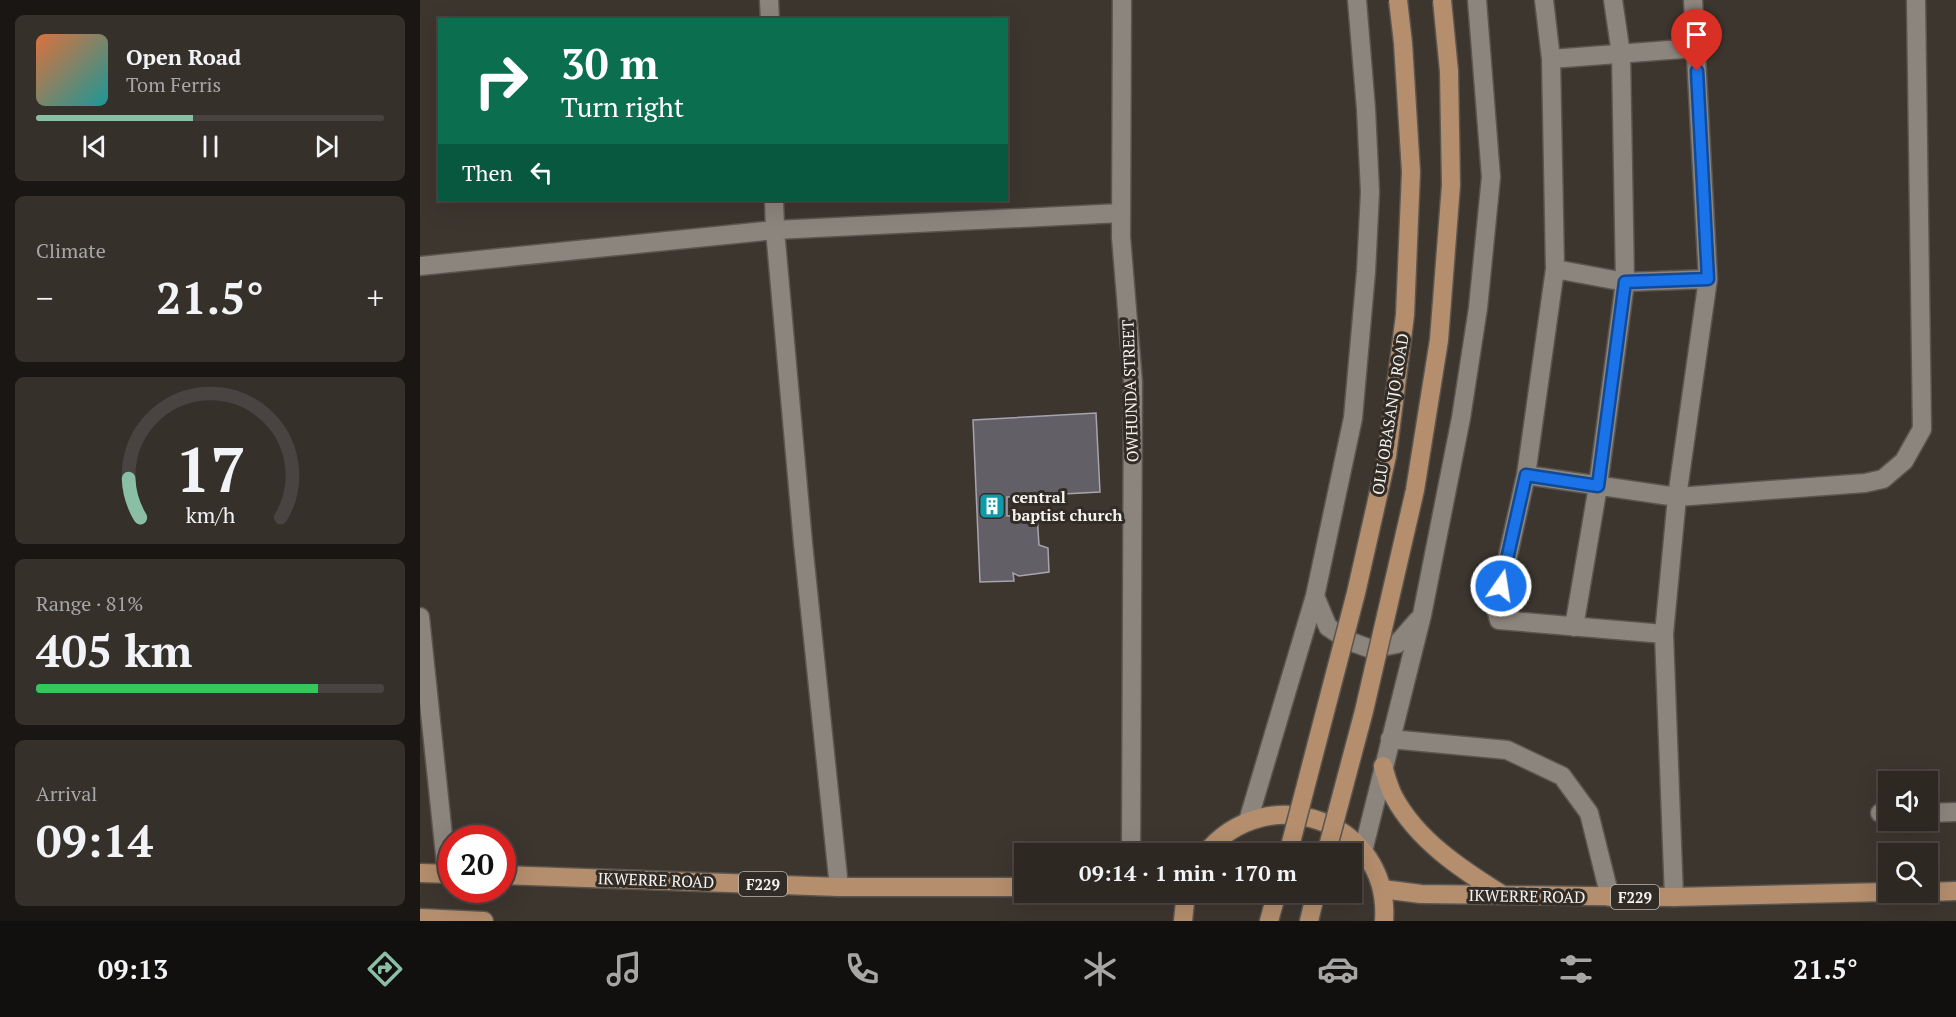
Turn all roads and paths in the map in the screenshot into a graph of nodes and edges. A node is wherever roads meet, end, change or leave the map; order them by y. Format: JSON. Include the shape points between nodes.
{"nodes":[{"id":1,"x":769,"y":0,"type":"edge"},
{"id":2,"x":1122,"y":0,"type":"edge"},
{"id":3,"x":1357,"y":0,"type":"edge"},
{"id":4,"x":1398,"y":0,"type":"edge"},
{"id":5,"x":1442,"y":0,"type":"edge"},
{"id":6,"x":1477,"y":0,"type":"edge"},
{"id":7,"x":1544,"y":0,"type":"edge"},
{"id":8,"x":1613,"y":0,"type":"edge"},
{"id":9,"x":1694,"y":0,"type":"edge"},
{"id":10,"x":1916,"y":0,"type":"edge"},
{"id":11,"x":770,"y":18,"type":"edge"},
{"id":12,"x":1696,"y":48,"type":"junction"},
{"id":13,"x":1621,"y":54,"type":"junction"},
{"id":14,"x":1551,"y":59,"type":"junction"},
{"id":15,"x":774,"y":201,"type":"edge"},
{"id":16,"x":1121,"y":213,"type":"junction"},
{"id":17,"x":775,"y":230,"type":"junction"},
{"id":18,"x":420,"y":266,"type":"edge"},
{"id":19,"x":1555,"y":269,"type":"junction"},
{"id":20,"x":1708,"y":279,"type":"junction"},
{"id":21,"x":1625,"y":282,"type":"junction"},
{"id":22,"x":1526,"y":475,"type":"junction"},
{"id":23,"x":1598,"y":486,"type":"junction"},
{"id":24,"x":1677,"y":497,"type":"junction"},
{"id":25,"x":1315,"y":596,"type":"junction"},
{"id":26,"x":1422,"y":615,"type":"junction"},
{"id":27,"x":420,"y":617,"type":"edge"},
{"id":28,"x":1574,"y":627,"type":"junction"},
{"id":29,"x":1664,"y":634,"type":"junction"},
{"id":30,"x":1390,"y":739,"type":"junction"},
{"id":31,"x":1383,"y":766,"type":"junction"},
{"id":32,"x":1956,"y":812,"type":"edge"},
{"id":33,"x":1938,"y":813,"type":"edge"},
{"id":34,"x":1248,"y":821,"type":"junction"},
{"id":35,"x":443,"y":825,"type":"edge"},
{"id":36,"x":1131,"y":843,"type":"edge"},
{"id":37,"x":1216,"y":843,"type":"edge"},
{"id":38,"x":1291,"y":843,"type":"edge"},
{"id":39,"x":1329,"y":843,"type":"edge"},
{"id":40,"x":1363,"y":851,"type":"junction"},
{"id":41,"x":420,"y":873,"type":"edge"},
{"id":42,"x":438,"y":874,"type":"edge"},
{"id":43,"x":516,"y":875,"type":"edge"},
{"id":44,"x":839,"y":887,"type":"junction"},
{"id":45,"x":1014,"y":887,"type":"edge"},
{"id":46,"x":1382,"y":889,"type":"junction"},
{"id":47,"x":1956,"y":891,"type":"edge"},
{"id":48,"x":1878,"y":892,"type":"edge"},
{"id":49,"x":1938,"y":892,"type":"edge"},
{"id":50,"x":1502,"y":895,"type":"junction"},
{"id":51,"x":1610,"y":897,"type":"junction"},
{"id":52,"x":1674,"y":897,"type":"junction"},
{"id":53,"x":1185,"y":903,"type":"edge"},
{"id":54,"x":1313,"y":903,"type":"edge"},
{"id":55,"x":420,"y":918,"type":"edge"},
{"id":56,"x":1310,"y":918,"type":"edge"},
{"id":57,"x":484,"y":921,"type":"edge"},
{"id":58,"x":1183,"y":921,"type":"edge"},
{"id":59,"x":1384,"y":921,"type":"edge"}],
"edges":[{"from":1,"to":11,"type":"street"},
{"from":2,"to":16,"type":"street","name":"OWHUNDA STREET"},
{"from":3,"to":25,"type":"street","via":[[1370,192],[1366,272],[1353,418]]},
{"from":4,"to":38,"type":"main road","name":"OLU OBASANJO ROAD","bridge":true,"via":[[1411,172],[1405,315],[1387,456]]},
{"from":5,"to":39,"type":"main road","bridge":true,"via":[[1449,71],[1451,185],[1439,340],[1415,490]]},
{"from":6,"to":26,"type":"street","via":[[1491,177],[1478,308],[1461,417]]},
{"from":7,"to":14,"type":"street"},
{"from":8,"to":13,"type":"street"},
{"from":9,"to":12,"type":"street"},
{"from":10,"to":24,"type":"street","via":[[1922,429],[1904,460],[1883,479]]},
{"from":12,"to":13,"type":"street"},
{"from":12,"to":20,"type":"street"},
{"from":13,"to":14,"type":"street"},
{"from":13,"to":21,"type":"street"},
{"from":14,"to":19,"type":"street"},
{"from":15,"to":17,"type":"street"},
{"from":16,"to":17,"type":"street"},
{"from":16,"to":36,"type":"street","name":"OWHUNDA STREET","via":[[1132,382]]},
{"from":17,"to":18,"type":"street"},
{"from":17,"to":44,"type":"street"},
{"from":19,"to":21,"type":"street"},
{"from":19,"to":22,"type":"street"},
{"from":20,"to":21,"type":"street"},
{"from":20,"to":24,"type":"street"},
{"from":21,"to":23,"type":"street"},
{"from":22,"to":23,"type":"street"},
{"from":22,"to":28,"type":"street","via":[[1496,609],[1499,620]]},
{"from":23,"to":24,"type":"street"},
{"from":23,"to":28,"type":"street"},
{"from":24,"to":29,"type":"street"},
{"from":25,"to":26,"type":"street","via":[[1328,627],[1371,650],[1397,644]]},
{"from":25,"to":34,"type":"street"},
{"from":26,"to":30,"type":"street"},
{"from":27,"to":35,"type":"street"},
{"from":28,"to":29,"type":"street"},
{"from":29,"to":52,"type":"street"},
{"from":30,"to":31,"type":"street"},
{"from":30,"to":51,"type":"street","via":[[1507,750],[1562,776],[1589,813]]},
{"from":31,"to":40,"type":"street"},
{"from":31,"to":50,"type":"main road","via":[[1393,795],[1418,831],[1458,866]]},
{"from":32,"to":33,"type":"street"},
{"from":34,"to":37,"type":"main road","via":[[1229,830]]},
{"from":34,"to":40,"type":"main road","via":[[1268,815],[1310,817],[1348,836]]},
{"from":40,"to":46,"type":"main road"},
{"from":41,"to":42,"type":"main road"},
{"from":43,"to":44,"type":"main road","name":"IKWERRE ROAD","number":"F229"},
{"from":44,"to":45,"type":"main road","name":"IKWERRE ROAD","number":"F229"},
{"from":46,"to":50,"type":"main road","name":"IKWERRE ROAD","number":"F229","via":[[1421,894]]},
{"from":46,"to":59,"type":"main road"},
{"from":47,"to":49,"type":"main road"},
{"from":48,"to":52,"type":"main road","name":"IKWERRE ROAD","number":"F229"},
{"from":50,"to":51,"type":"main road","name":"IKWERRE ROAD","number":"F229"},
{"from":51,"to":52,"type":"main road","name":"IKWERRE ROAD","number":"F229"},
{"from":53,"to":58,"type":"main road"},
{"from":54,"to":56,"type":"main road"},
{"from":55,"to":57,"type":"main road"}]}
